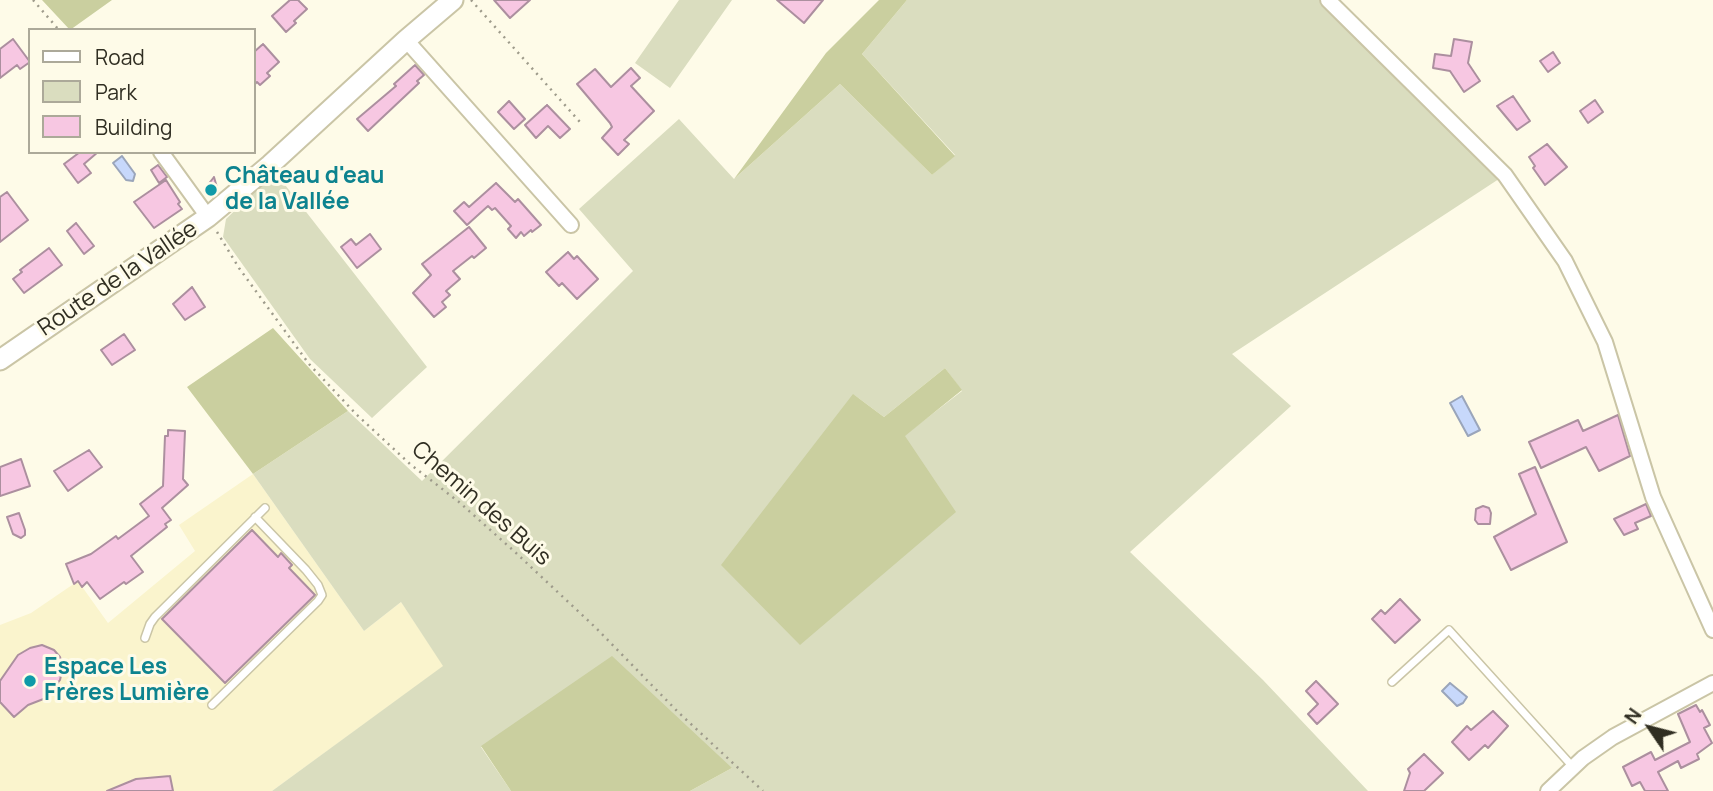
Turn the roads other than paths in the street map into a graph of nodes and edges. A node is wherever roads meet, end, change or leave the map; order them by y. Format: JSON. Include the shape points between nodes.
{"nodes":[{"id":1,"x":453,"y":0,"type":"edge"},
{"id":2,"x":1328,"y":0,"type":"edge"},
{"id":3,"x":406,"y":40,"type":"junction"},
{"id":4,"x":162,"y":154,"type":"edge"},
{"id":5,"x":208,"y":217,"type":"junction"},
{"id":6,"x":571,"y":225,"type":"dead end"},
{"id":7,"x":0,"y":360,"type":"edge"},
{"id":8,"x":265,"y":508,"type":"dead end"},
{"id":9,"x":255,"y":517,"type":"junction"},
{"id":10,"x":1713,"y":630,"type":"edge"},
{"id":11,"x":145,"y":638,"type":"dead end"},
{"id":12,"x":1392,"y":682,"type":"dead end"},
{"id":13,"x":1713,"y":683,"type":"edge"},
{"id":14,"x":212,"y":705,"type":"dead end"},
{"id":15,"x":1573,"y":767,"type":"junction"},
{"id":16,"x":1548,"y":791,"type":"edge"}],
"edges":[{"from":1,"to":3,"type":"street","name":"Route de la Vallée"},
{"from":2,"to":10,"type":"street","via":[[1505,175],[1565,261],[1605,342],[1653,497]]},
{"from":3,"to":5,"type":"street","name":"Route de la Vallée"},
{"from":3,"to":6,"type":"street"},
{"from":4,"to":5,"type":"street"},
{"from":5,"to":7,"type":"street","name":"Route de la Vallée"},
{"from":8,"to":9,"type":"lane"},
{"from":9,"to":11,"type":"lane","via":[[155,617]]},
{"from":9,"to":14,"type":"lane","via":[[306,570],[321,596]]},
{"from":12,"to":15,"type":"lane","via":[[1449,630]]},
{"from":13,"to":15,"type":"street","via":[[1612,737]]},
{"from":15,"to":16,"type":"street"}]}
